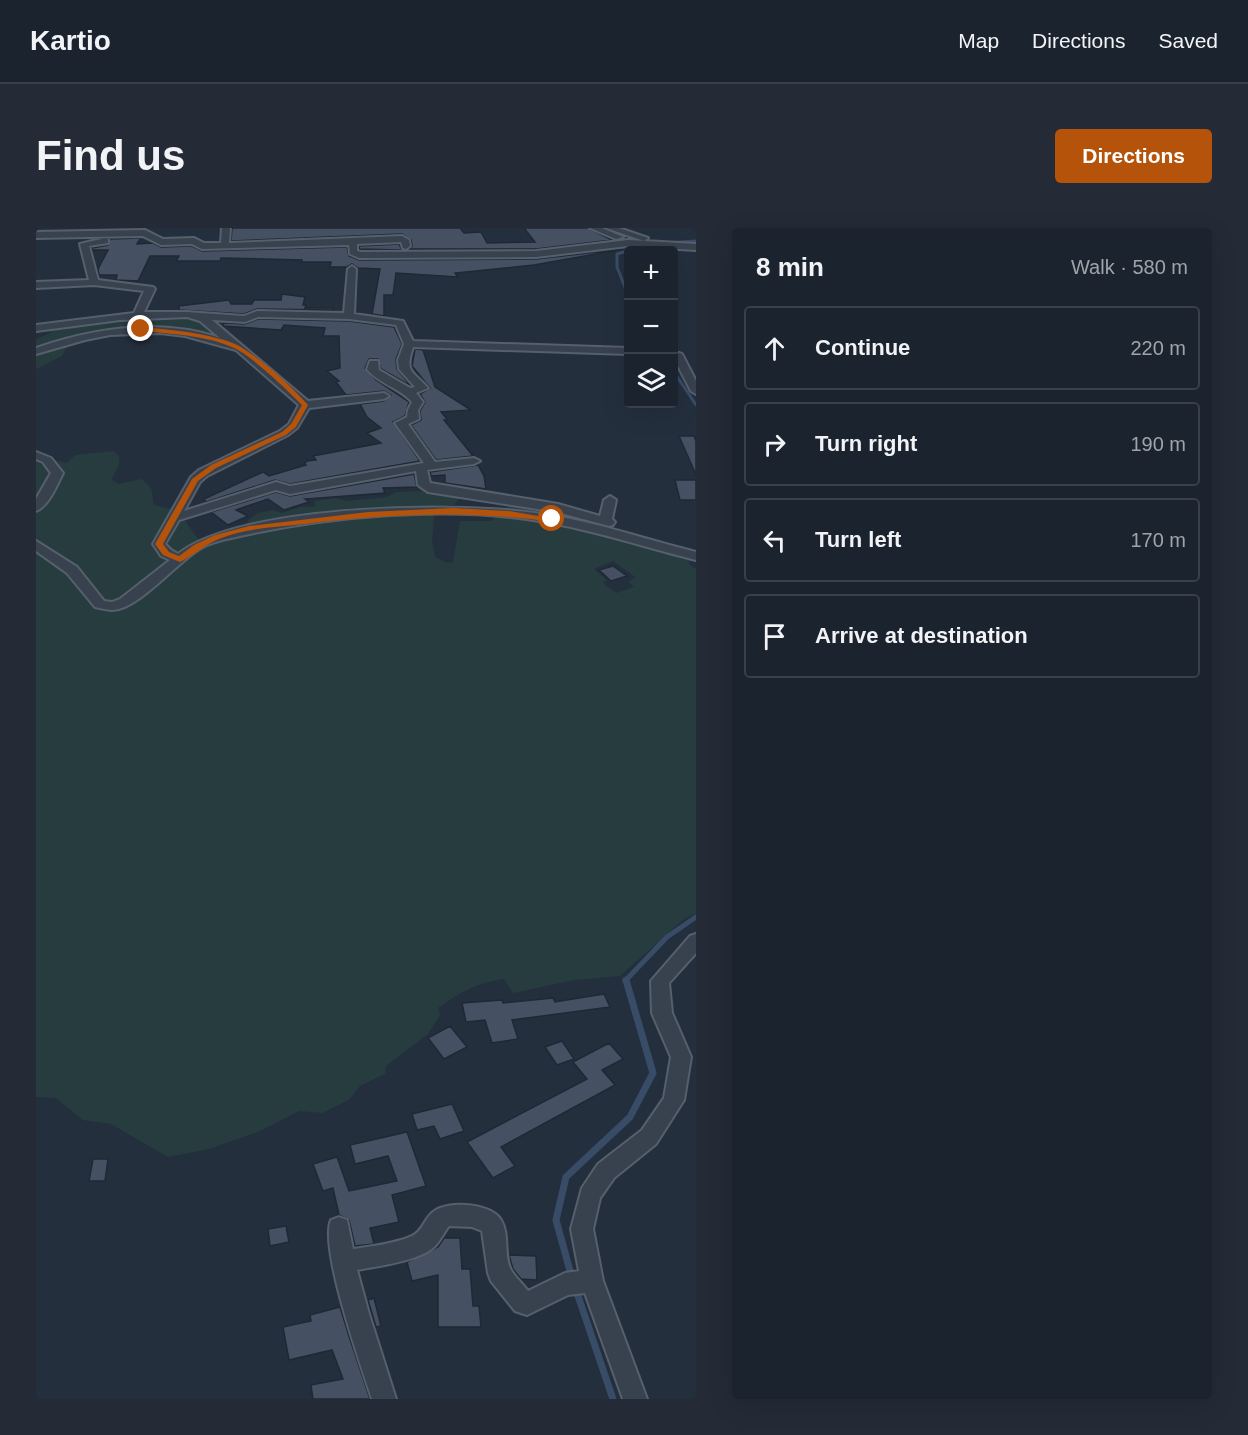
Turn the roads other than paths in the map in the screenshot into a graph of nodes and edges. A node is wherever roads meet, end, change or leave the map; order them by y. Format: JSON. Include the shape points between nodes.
{"nodes":[{"id":1,"x":226,"y":228,"type":"edge"},
{"id":2,"x":595,"y":228,"type":"edge"},
{"id":3,"x":610,"y":228,"type":"edge"},
{"id":4,"x":109,"y":233,"type":"junction"},
{"id":5,"x":36,"y":235,"type":"edge"},
{"id":6,"x":353,"y":242,"type":"junction"},
{"id":7,"x":671,"y":242,"type":"junction"},
{"id":8,"x":636,"y":244,"type":"junction"},
{"id":9,"x":225,"y":245,"type":"junction"},
{"id":10,"x":406,"y":246,"type":"dead end"},
{"id":11,"x":696,"y":247,"type":"edge"},
{"id":12,"x":351,"y":269,"type":"dead end"},
{"id":13,"x":94,"y":282,"type":"junction"},
{"id":14,"x":36,"y":285,"type":"edge"},
{"id":15,"x":137,"y":316,"type":"junction"},
{"id":16,"x":349,"y":316,"type":"junction"},
{"id":17,"x":199,"y":317,"type":"junction"},
{"id":18,"x":36,"y":328,"type":"edge"},
{"id":19,"x":409,"y":344,"type":"junction"},
{"id":20,"x":237,"y":347,"type":"junction"},
{"id":21,"x":36,"y":351,"type":"edge"},
{"id":22,"x":624,"y":351,"type":"edge"},
{"id":23,"x":678,"y":357,"type":"edge"},
{"id":24,"x":374,"y":363,"type":"dead end"},
{"id":25,"x":696,"y":391,"type":"edge"},
{"id":26,"x":409,"y":392,"type":"junction"},
{"id":27,"x":384,"y":396,"type":"dead end"},
{"id":28,"x":305,"y":405,"type":"junction"},
{"id":29,"x":36,"y":455,"type":"edge"},
{"id":30,"x":474,"y":461,"type":"dead end"},
{"id":31,"x":426,"y":466,"type":"junction"},
{"id":32,"x":610,"y":500,"type":"dead end"},
{"id":33,"x":36,"y":507,"type":"edge"},
{"id":34,"x":176,"y":517,"type":"junction"},
{"id":35,"x":605,"y":520,"type":"junction"},
{"id":36,"x":634,"y":539,"type":"junction"},
{"id":37,"x":36,"y":545,"type":"edge"},
{"id":38,"x":696,"y":556,"type":"edge"},
{"id":39,"x":180,"y":560,"type":"junction"},
{"id":40,"x":696,"y":941,"type":"edge"},
{"id":41,"x":339,"y":1227,"type":"dead end"},
{"id":42,"x":343,"y":1262,"type":"junction"},
{"id":43,"x":580,"y":1282,"type":"junction"},
{"id":44,"x":384,"y":1399,"type":"edge"},
{"id":45,"x":635,"y":1399,"type":"edge"}],
"edges":[{"from":1,"to":9,"type":"street"},
{"from":2,"to":8,"type":"street"},
{"from":3,"to":7,"type":"street"},
{"from":4,"to":5,"type":"street"},
{"from":4,"to":9,"type":"street","via":[[145,234],[160,242]]},
{"from":4,"to":13,"type":"street","via":[[107,240],[84,244]]},
{"from":6,"to":8,"type":"street","via":[[352,252],[359,255],[536,254]]},
{"from":6,"to":9,"type":"street","via":[[322,238]]},
{"from":6,"to":10,"type":"street","via":[[402,239]]},
{"from":7,"to":8,"type":"street"},
{"from":7,"to":11,"type":"street"},
{"from":12,"to":16,"type":"street"},
{"from":13,"to":14,"type":"street"},
{"from":13,"to":15,"type":"street","via":[[150,289]]},
{"from":15,"to":17,"type":"street"},
{"from":15,"to":18,"type":"street"},
{"from":16,"to":17,"type":"street"},
{"from":16,"to":19,"type":"street","via":[[400,323]]},
{"from":17,"to":20,"type":"street"},
{"from":19,"to":22,"type":"street"},
{"from":19,"to":26,"type":"street","via":[[402,366],[423,388]]},
{"from":20,"to":21,"type":"street","via":[[188,334],[141,329],[78,337]]},
{"from":20,"to":28,"type":"street"},
{"from":23,"to":25,"type":"street"},
{"from":24,"to":26,"type":"street","via":[[375,372]]},
{"from":26,"to":31,"type":"street","via":[[418,400],[417,404],[413,419],[401,423]]},
{"from":27,"to":28,"type":"street"},
{"from":28,"to":34,"type":"street","via":[[284,433],[203,472]]},
{"from":29,"to":33,"type":"street","via":[[47,460],[57,473]]},
{"from":30,"to":31,"type":"street"},
{"from":31,"to":34,"type":"street","via":[[290,490],[276,486]]},
{"from":31,"to":35,"type":"street","via":[[424,485],[432,489],[558,508]]},
{"from":32,"to":35,"type":"street"},
{"from":34,"to":39,"type":"street","via":[[159,544],[166,554]]},
{"from":35,"to":36,"type":"street"},
{"from":36,"to":38,"type":"street"},
{"from":36,"to":39,"type":"street","via":[[552,519],[453,510],[368,514],[249,528],[196,546]]},
{"from":37,"to":39,"type":"street","via":[[72,570],[100,604],[113,606],[125,602]]},
{"from":40,"to":43,"type":"street","via":[[660,981],[662,1013],[681,1057],[674,1100],[649,1137],[606,1171],[590,1195],[582,1228]]},
{"from":41,"to":42,"type":"street"},
{"from":42,"to":43,"type":"street","via":[[421,1242],[447,1216],[487,1219],[493,1227],[499,1273],[520,1301],[527,1304]]},
{"from":42,"to":44,"type":"street"},
{"from":43,"to":45,"type":"street"}]}
